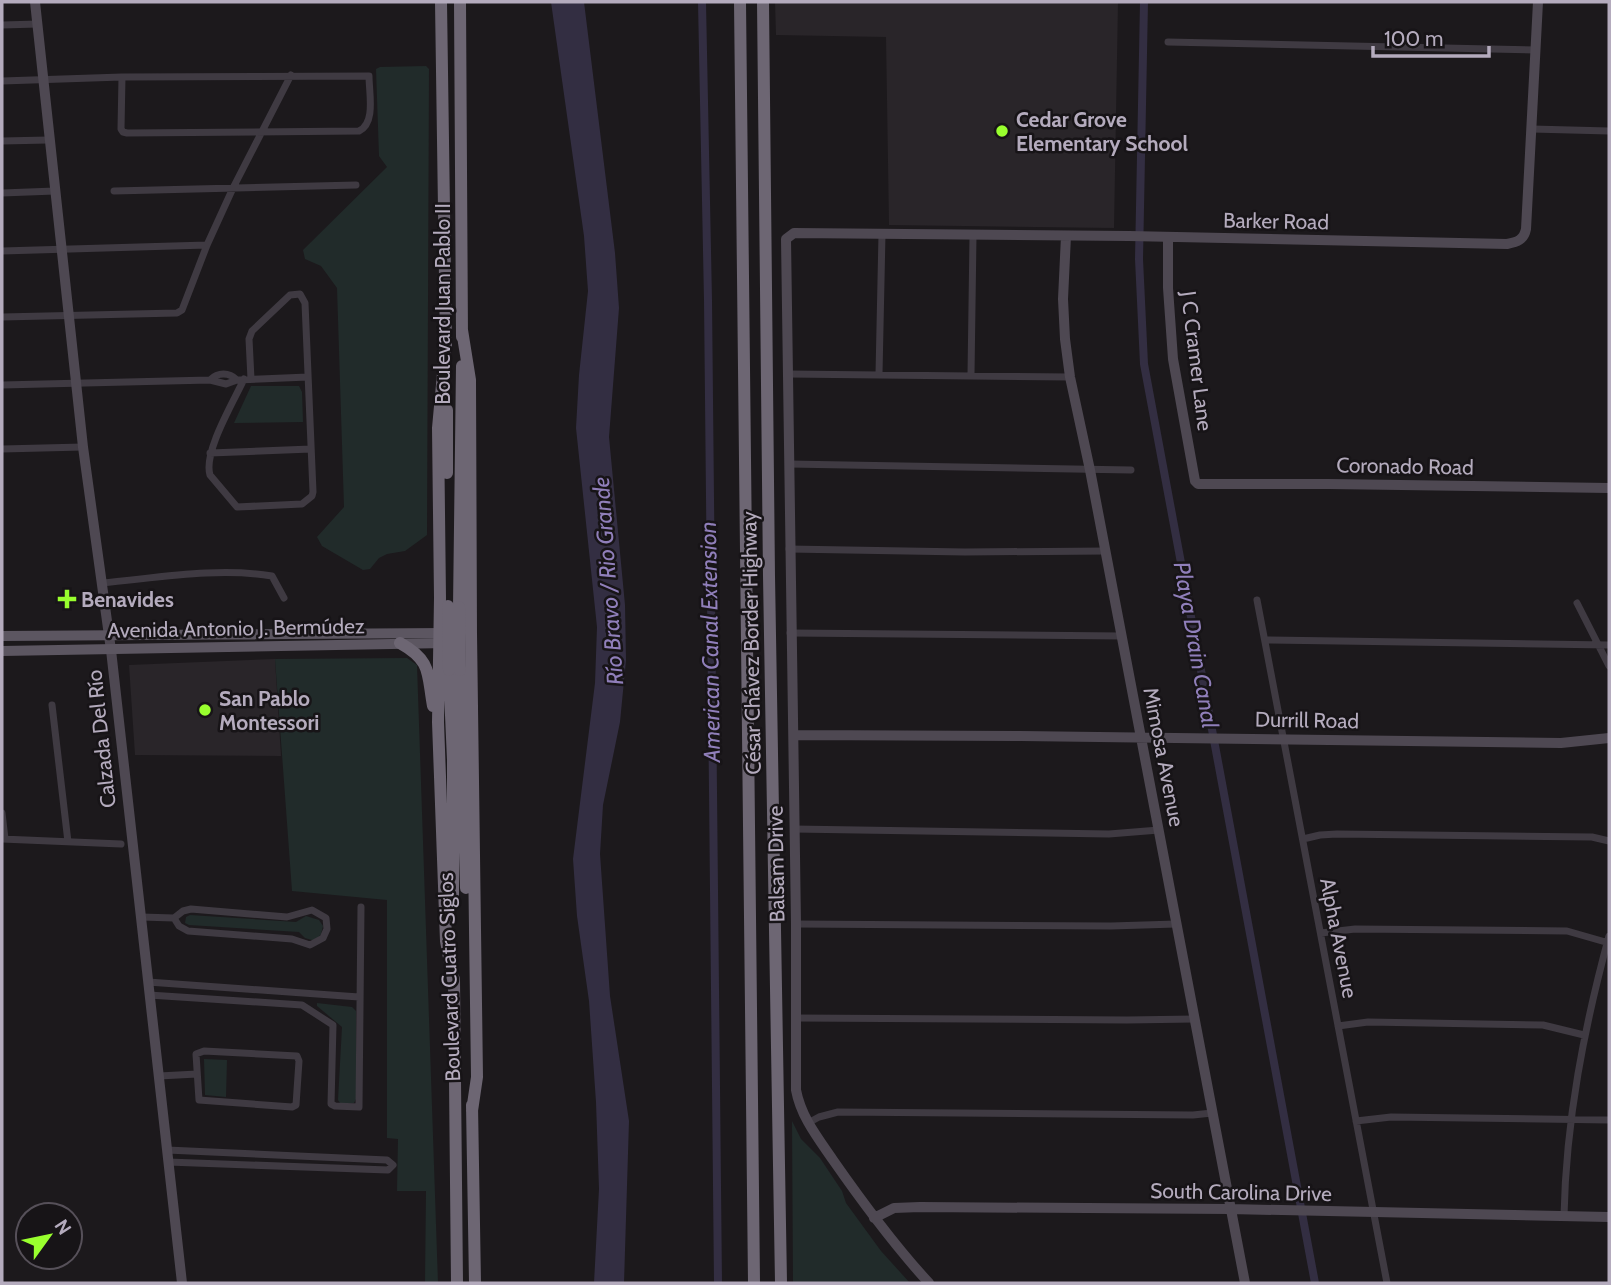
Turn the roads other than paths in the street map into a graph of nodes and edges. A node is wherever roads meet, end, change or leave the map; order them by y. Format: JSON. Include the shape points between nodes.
{"nodes":[{"id":1,"x":35,"y":2,"type":"edge"},
{"id":2,"x":441,"y":2,"type":"edge"},
{"id":3,"x":460,"y":2,"type":"edge"},
{"id":4,"x":740,"y":2,"type":"edge"},
{"id":5,"x":763,"y":2,"type":"edge"},
{"id":6,"x":1538,"y":2,"type":"edge"},
{"id":7,"x":38,"y":24,"type":"junction"},
{"id":8,"x":2,"y":25,"type":"edge"},
{"id":9,"x":1168,"y":42,"type":"dead end"},
{"id":10,"x":1536,"y":50,"type":"junction"},
{"id":11,"x":291,"y":75,"type":"junction"},
{"id":12,"x":122,"y":77,"type":"junction"},
{"id":13,"x":43,"y":80,"type":"junction"},
{"id":14,"x":2,"y":81,"type":"edge"},
{"id":15,"x":1532,"y":130,"type":"junction"},
{"id":16,"x":1609,"y":131,"type":"edge"},
{"id":17,"x":261,"y":133,"type":"junction"},
{"id":18,"x":48,"y":140,"type":"junction"},
{"id":19,"x":2,"y":141,"type":"edge"},
{"id":20,"x":356,"y":185,"type":"dead end"},
{"id":21,"x":233,"y":188,"type":"junction"},
{"id":22,"x":55,"y":191,"type":"junction"},
{"id":23,"x":114,"y":191,"type":"dead end"},
{"id":24,"x":2,"y":193,"type":"edge"},
{"id":25,"x":882,"y":234,"type":"junction"},
{"id":26,"x":789,"y":235,"type":"joint"},
{"id":27,"x":973,"y":236,"type":"junction"},
{"id":28,"x":1066,"y":236,"type":"junction"},
{"id":29,"x":1168,"y":238,"type":"junction"},
{"id":30,"x":207,"y":245,"type":"junction"},
{"id":31,"x":61,"y":249,"type":"junction"},
{"id":32,"x":2,"y":251,"type":"edge"},
{"id":33,"x":69,"y":316,"type":"junction"},
{"id":34,"x":2,"y":317,"type":"edge"},
{"id":35,"x":462,"y":330,"type":"junction"},
{"id":36,"x":446,"y":341,"type":"junction"},
{"id":37,"x":788,"y":374,"type":"junction"},
{"id":38,"x":879,"y":374,"type":"junction"},
{"id":39,"x":971,"y":375,"type":"junction"},
{"id":40,"x":308,"y":377,"type":"junction"},
{"id":41,"x":1070,"y":377,"type":"junction"},
{"id":42,"x":244,"y":379,"type":"junction"},
{"id":43,"x":77,"y":383,"type":"junction"},
{"id":44,"x":2,"y":385,"type":"edge"},
{"id":45,"x":82,"y":447,"type":"junction"},
{"id":46,"x":2,"y":449,"type":"edge"},
{"id":47,"x":311,"y":449,"type":"junction"},
{"id":48,"x":210,"y":453,"type":"junction"},
{"id":49,"x":789,"y":464,"type":"junction"},
{"id":50,"x":1090,"y":470,"type":"junction"},
{"id":51,"x":1131,"y":470,"type":"dead end"},
{"id":52,"x":1201,"y":486,"type":"joint"},
{"id":53,"x":1609,"y":488,"type":"edge"},
{"id":54,"x":789,"y":550,"type":"junction"},
{"id":55,"x":1105,"y":551,"type":"junction"},
{"id":56,"x":102,"y":583,"type":"junction"},
{"id":57,"x":284,"y":598,"type":"dead end"},
{"id":58,"x":1257,"y":600,"type":"dead end"},
{"id":59,"x":1577,"y":603,"type":"dead end"},
{"id":60,"x":454,"y":605,"type":"junction"},
{"id":61,"x":790,"y":633,"type":"junction"},
{"id":62,"x":108,"y":635,"type":"junction"},
{"id":63,"x":2,"y":636,"type":"edge"},
{"id":64,"x":1122,"y":636,"type":"junction"},
{"id":65,"x":439,"y":638,"type":"junction"},
{"id":66,"x":471,"y":638,"type":"junction"},
{"id":67,"x":1265,"y":640,"type":"junction"},
{"id":68,"x":400,"y":643,"type":"junction"},
{"id":69,"x":1599,"y":645,"type":"junction"},
{"id":70,"x":1609,"y":645,"type":"edge"},
{"id":71,"x":111,"y":650,"type":"junction"},
{"id":72,"x":2,"y":651,"type":"edge"},
{"id":73,"x":1609,"y":666,"type":"edge"},
{"id":74,"x":455,"y":673,"type":"junction"},
{"id":75,"x":52,"y":705,"type":"dead end"},
{"id":76,"x":438,"y":722,"type":"junction"},
{"id":77,"x":794,"y":735,"type":"junction"},
{"id":78,"x":1142,"y":737,"type":"junction"},
{"id":79,"x":1609,"y":738,"type":"edge"},
{"id":80,"x":1284,"y":739,"type":"junction"},
{"id":81,"x":2,"y":813,"type":"edge"},
{"id":82,"x":794,"y":828,"type":"junction"},
{"id":83,"x":1159,"y":830,"type":"junction"},
{"id":84,"x":3,"y":839,"type":"edge"},
{"id":85,"x":1303,"y":839,"type":"junction"},
{"id":86,"x":1609,"y":841,"type":"edge"},
{"id":87,"x":68,"y":842,"type":"junction"},
{"id":88,"x":121,"y":844,"type":"dead end"},
{"id":89,"x":459,"y":865,"type":"junction"},
{"id":90,"x":361,"y":907,"type":"dead end"},
{"id":91,"x":141,"y":917,"type":"junction"},
{"id":92,"x":174,"y":918,"type":"junction"},
{"id":93,"x":796,"y":924,"type":"junction"},
{"id":94,"x":1176,"y":924,"type":"junction"},
{"id":95,"x":1321,"y":933,"type":"junction"},
{"id":96,"x":1609,"y":940,"type":"edge"},
{"id":97,"x":148,"y":982,"type":"junction"},
{"id":98,"x":454,"y":985,"type":"junction"},
{"id":99,"x":303,"y":993,"type":"junction"},
{"id":100,"x":149,"y":995,"type":"junction"},
{"id":101,"x":359,"y":997,"type":"junction"},
{"id":102,"x":302,"y":1005,"type":"junction"},
{"id":103,"x":795,"y":1018,"type":"junction"},
{"id":104,"x":1194,"y":1019,"type":"junction"},
{"id":105,"x":1338,"y":1026,"type":"junction"},
{"id":106,"x":1584,"y":1035,"type":"junction"},
{"id":107,"x":198,"y":1074,"type":"junction"},
{"id":108,"x":159,"y":1076,"type":"junction"},
{"id":109,"x":472,"y":1111,"type":"junction"},
{"id":110,"x":1212,"y":1113,"type":"junction"},
{"id":111,"x":1570,"y":1120,"type":"junction"},
{"id":112,"x":1609,"y":1120,"type":"edge"},
{"id":113,"x":1356,"y":1121,"type":"junction"},
{"id":114,"x":808,"y":1124,"type":"junction"},
{"id":115,"x":167,"y":1150,"type":"junction"},
{"id":116,"x":211,"y":1152,"type":"junction"},
{"id":117,"x":245,"y":1154,"type":"junction"},
{"id":118,"x":332,"y":1157,"type":"junction"},
{"id":119,"x":168,"y":1162,"type":"junction"},
{"id":120,"x":211,"y":1164,"type":"junction"},
{"id":121,"x":245,"y":1165,"type":"junction"},
{"id":122,"x":332,"y":1168,"type":"junction"},
{"id":123,"x":1230,"y":1209,"type":"junction"},
{"id":124,"x":1374,"y":1213,"type":"junction"},
{"id":125,"x":1564,"y":1216,"type":"junction"},
{"id":126,"x":1609,"y":1217,"type":"edge"},
{"id":127,"x":874,"y":1218,"type":"junction"},
{"id":128,"x":182,"y":1283,"type":"edge"},
{"id":129,"x":457,"y":1283,"type":"edge"},
{"id":130,"x":475,"y":1283,"type":"edge"},
{"id":131,"x":754,"y":1283,"type":"edge"},
{"id":132,"x":781,"y":1283,"type":"edge"},
{"id":133,"x":929,"y":1283,"type":"edge"},
{"id":134,"x":1245,"y":1283,"type":"edge"},
{"id":135,"x":1387,"y":1283,"type":"edge"}],
"edges":[{"from":1,"to":7,"type":"street","name":"Calzada Del Río"},
{"from":2,"to":36,"type":"highway","name":"Boulevard Juan Pablo II"},
{"from":3,"to":35,"type":"highway","name":"Boulevard Juan Pablo II"},
{"from":4,"to":131,"type":"highway","name":"César Chávez Border Highway"},
{"from":5,"to":132,"type":"highway","name":"César Chávez Border Highway"},
{"from":6,"to":10,"type":"street","name":"Barker Road"},
{"from":7,"to":8,"type":"street"},
{"from":7,"to":13,"type":"street","name":"Calzada Del Río"},
{"from":9,"to":10,"type":"street"},
{"from":10,"to":15,"type":"street","name":"Barker Road"},
{"from":11,"to":12,"type":"street"},
{"from":11,"to":17,"type":"street"},
{"from":11,"to":17,"type":"street","via":[[369,76],[366,128]]},
{"from":12,"to":13,"type":"street"},
{"from":12,"to":17,"type":"street","via":[[121,129],[127,134]]},
{"from":13,"to":14,"type":"street"},
{"from":13,"to":18,"type":"street","name":"Calzada Del Río"},
{"from":15,"to":16,"type":"street"},
{"from":15,"to":29,"type":"street","name":"Barker Road","via":[[1526,229],[1517,242]]},
{"from":17,"to":21,"type":"street"},
{"from":18,"to":19,"type":"street"},
{"from":18,"to":22,"type":"street","name":"Calzada Del Río"},
{"from":20,"to":21,"type":"street"},
{"from":21,"to":23,"type":"street"},
{"from":21,"to":30,"type":"street"},
{"from":22,"to":24,"type":"street"},
{"from":22,"to":31,"type":"street","name":"Calzada Del Río"},
{"from":25,"to":26,"type":"street","name":"Barker Road"},
{"from":25,"to":27,"type":"street","name":"Barker Road"},
{"from":25,"to":38,"type":"street"},
{"from":26,"to":37,"type":"street","name":"Balsam Drive","via":[[785,245]]},
{"from":27,"to":28,"type":"street","name":"Barker Road"},
{"from":27,"to":39,"type":"street"},
{"from":28,"to":29,"type":"street","name":"Barker Road"},
{"from":28,"to":41,"type":"street","name":"Mimosa Avenue","via":[[1063,318]]},
{"from":29,"to":52,"type":"street","name":"J C Cramer Lane","via":[[1173,359],[1195,481]]},
{"from":30,"to":31,"type":"street"},
{"from":30,"to":33,"type":"street","via":[[185,307],[177,313]]},
{"from":31,"to":32,"type":"street"},
{"from":31,"to":33,"type":"street","name":"Calzada Del Río"},
{"from":33,"to":34,"type":"street"},
{"from":33,"to":43,"type":"street","name":"Calzada Del Río"},
{"from":35,"to":60,"type":"highway","name":"Boulevard Juan Pablo II"},
{"from":35,"to":60,"type":"highway","via":[[470,380]]},
{"from":36,"to":60,"type":"highway","name":"Boulevard Juan Pablo II"},
{"from":36,"to":60,"type":"highway","via":[[438,428]]},
{"from":37,"to":38,"type":"street"},
{"from":37,"to":49,"type":"street","name":"Balsam Drive"},
{"from":38,"to":39,"type":"street"},
{"from":39,"to":41,"type":"street"},
{"from":40,"to":42,"type":"street"},
{"from":40,"to":42,"type":"street","via":[[305,301],[294,293],[252,331]]},
{"from":40,"to":47,"type":"street"},
{"from":41,"to":50,"type":"street","name":"Mimosa Avenue"},
{"from":42,"to":43,"type":"street","via":[[221,374],[209,380]]},
{"from":42,"to":48,"type":"street"},
{"from":43,"to":44,"type":"street"},
{"from":43,"to":45,"type":"street","name":"Calzada Del Río"},
{"from":45,"to":46,"type":"street"},
{"from":45,"to":56,"type":"street","name":"Calzada Del Río"},
{"from":47,"to":48,"type":"street"},
{"from":47,"to":48,"type":"street","via":[[313,492],[305,502],[239,508],[210,474]]},
{"from":49,"to":50,"type":"street"},
{"from":49,"to":54,"type":"street","name":"Balsam Drive"},
{"from":50,"to":51,"type":"street"},
{"from":50,"to":55,"type":"street","name":"Mimosa Avenue"},
{"from":52,"to":53,"type":"street","name":"Coronado Road"},
{"from":54,"to":55,"type":"street"},
{"from":54,"to":61,"type":"street","name":"Balsam Drive"},
{"from":55,"to":64,"type":"street","name":"Mimosa Avenue"},
{"from":56,"to":57,"type":"street","via":[[260,574],[272,576]]},
{"from":56,"to":62,"type":"street","name":"Calzada Del Río"},
{"from":58,"to":67,"type":"street","name":"Alpha Avenue"},
{"from":59,"to":69,"type":"street"},
{"from":60,"to":65,"type":"highway"},
{"from":60,"to":66,"type":"highway"},
{"from":60,"to":74,"type":"highway","bridge":true},
{"from":61,"to":64,"type":"street"},
{"from":61,"to":77,"type":"street","name":"Balsam Drive"},
{"from":62,"to":63,"type":"main road","name":"Avenida Antonio J. Bermúdez"},
{"from":62,"to":65,"type":"main road","name":"Avenida Antonio J. Bermúdez"},
{"from":62,"to":71,"type":"street","name":"Calzada Del Río"},
{"from":64,"to":78,"type":"street","name":"Mimosa Avenue"},
{"from":65,"to":66,"type":"main road","name":"Avenida Antonio J. Bermúdez"},
{"from":65,"to":68,"type":"main road","name":"Avenida Antonio J. Bermúdez"},
{"from":65,"to":74,"type":"highway"},
{"from":66,"to":74,"type":"highway"},
{"from":67,"to":69,"type":"street"},
{"from":67,"to":80,"type":"street","name":"Alpha Avenue"},
{"from":68,"to":71,"type":"main road","name":"Avenida Antonio J. Bermúdez"},
{"from":68,"to":76,"type":"highway","via":[[424,662]]},
{"from":69,"to":70,"type":"street"},
{"from":69,"to":73,"type":"street"},
{"from":71,"to":72,"type":"main road","name":"Avenida Antonio J. Bermúdez"},
{"from":71,"to":91,"type":"street","name":"Calzada Del Río"},
{"from":74,"to":76,"type":"highway"},
{"from":74,"to":89,"type":"highway","name":"Boulevard Cuatro Siglos"},
{"from":74,"to":109,"type":"highway","via":[[477,1077]]},
{"from":75,"to":87,"type":"street"},
{"from":76,"to":98,"type":"highway","via":[[446,941]]},
{"from":77,"to":78,"type":"street","name":"Durrill Road"},
{"from":77,"to":82,"type":"street","name":"Balsam Drive"},
{"from":78,"to":80,"type":"street","name":"Durrill Road"},
{"from":78,"to":83,"type":"street","name":"Mimosa Avenue"},
{"from":79,"to":80,"type":"street","name":"Durrill Road","via":[[1561,743]]},
{"from":80,"to":85,"type":"street","name":"Alpha Avenue"},
{"from":81,"to":84,"type":"street"},
{"from":82,"to":83,"type":"street","via":[[1109,834]]},
{"from":82,"to":93,"type":"street","name":"Balsam Drive"},
{"from":83,"to":94,"type":"street","name":"Mimosa Avenue"},
{"from":84,"to":87,"type":"street"},
{"from":85,"to":86,"type":"street","via":[[1337,834],[1592,837]]},
{"from":85,"to":95,"type":"street","name":"Alpha Avenue"},
{"from":87,"to":88,"type":"street"},
{"from":89,"to":98,"type":"highway","name":"Boulevard Cuatro Siglos"},
{"from":89,"to":109,"type":"highway","name":"Boulevard Cuatro Siglos"},
{"from":90,"to":101,"type":"street"},
{"from":91,"to":92,"type":"street"},
{"from":91,"to":97,"type":"street","name":"Calzada Del Río"},
{"from":92,"to":92,"type":"street","via":[[188,930],[292,939],[310,945],[323,939],[327,929],[326,918],[312,910],[287,917],[191,909]]},
{"from":93,"to":94,"type":"street"},
{"from":93,"to":103,"type":"street","name":"Balsam Drive"},
{"from":94,"to":104,"type":"street","name":"Mimosa Avenue"},
{"from":95,"to":96,"type":"street","via":[[1355,929],[1567,931]]},
{"from":95,"to":105,"type":"street","name":"Alpha Avenue"},
{"from":96,"to":106,"type":"street"},
{"from":97,"to":99,"type":"street"},
{"from":97,"to":100,"type":"street","name":"Calzada Del Río"},
{"from":98,"to":129,"type":"highway","name":"Boulevard Cuatro Siglos"},
{"from":99,"to":101,"type":"street"},
{"from":99,"to":102,"type":"street"},
{"from":100,"to":102,"type":"street"},
{"from":100,"to":108,"type":"street","name":"Calzada Del Río"},
{"from":101,"to":102,"type":"street","via":[[358,1107],[331,1105],[333,1025]]},
{"from":103,"to":104,"type":"street"},
{"from":103,"to":114,"type":"street","name":"Balsam Drive","via":[[796,1090]]},
{"from":104,"to":110,"type":"street","name":"Mimosa Avenue"},
{"from":105,"to":106,"type":"street","via":[[1368,1022],[1543,1025]]},
{"from":105,"to":113,"type":"street","name":"Alpha Avenue"},
{"from":106,"to":111,"type":"street"},
{"from":107,"to":107,"type":"street","via":[[199,1101],[292,1107],[296,1103],[296,1056],[199,1052]]},
{"from":107,"to":108,"type":"street"},
{"from":108,"to":115,"type":"street","name":"Calzada Del Río"},
{"from":109,"to":130,"type":"highway","name":"Boulevard Cuatro Siglos"},
{"from":110,"to":114,"type":"street","via":[[838,1112]]},
{"from":110,"to":123,"type":"street","name":"Mimosa Avenue"},
{"from":111,"to":112,"type":"street"},
{"from":111,"to":113,"type":"street","via":[[1391,1117]]},
{"from":111,"to":125,"type":"street"},
{"from":113,"to":124,"type":"street","name":"Alpha Avenue"},
{"from":114,"to":127,"type":"street","name":"Balsam Drive"},
{"from":115,"to":116,"type":"street"},
{"from":115,"to":119,"type":"street","name":"Calzada Del Río"},
{"from":116,"to":117,"type":"street"},
{"from":116,"to":120,"type":"street"},
{"from":117,"to":118,"type":"street"},
{"from":117,"to":121,"type":"street"},
{"from":118,"to":122,"type":"street"},
{"from":118,"to":122,"type":"street","via":[[387,1160],[393,1165],[388,1170]]},
{"from":119,"to":120,"type":"street"},
{"from":119,"to":128,"type":"street","name":"Calzada Del Río"},
{"from":120,"to":121,"type":"street"},
{"from":121,"to":122,"type":"street"},
{"from":123,"to":124,"type":"street","name":"South Carolina Drive"},
{"from":123,"to":127,"type":"street","name":"South Carolina Drive","via":[[920,1207],[894,1208]]},
{"from":123,"to":134,"type":"street","name":"Mimosa Avenue"},
{"from":124,"to":125,"type":"street","name":"South Carolina Drive"},
{"from":124,"to":135,"type":"street","name":"Alpha Avenue"},
{"from":125,"to":126,"type":"street","name":"South Carolina Drive"},
{"from":127,"to":133,"type":"street","name":"Balsam Drive"}]}
